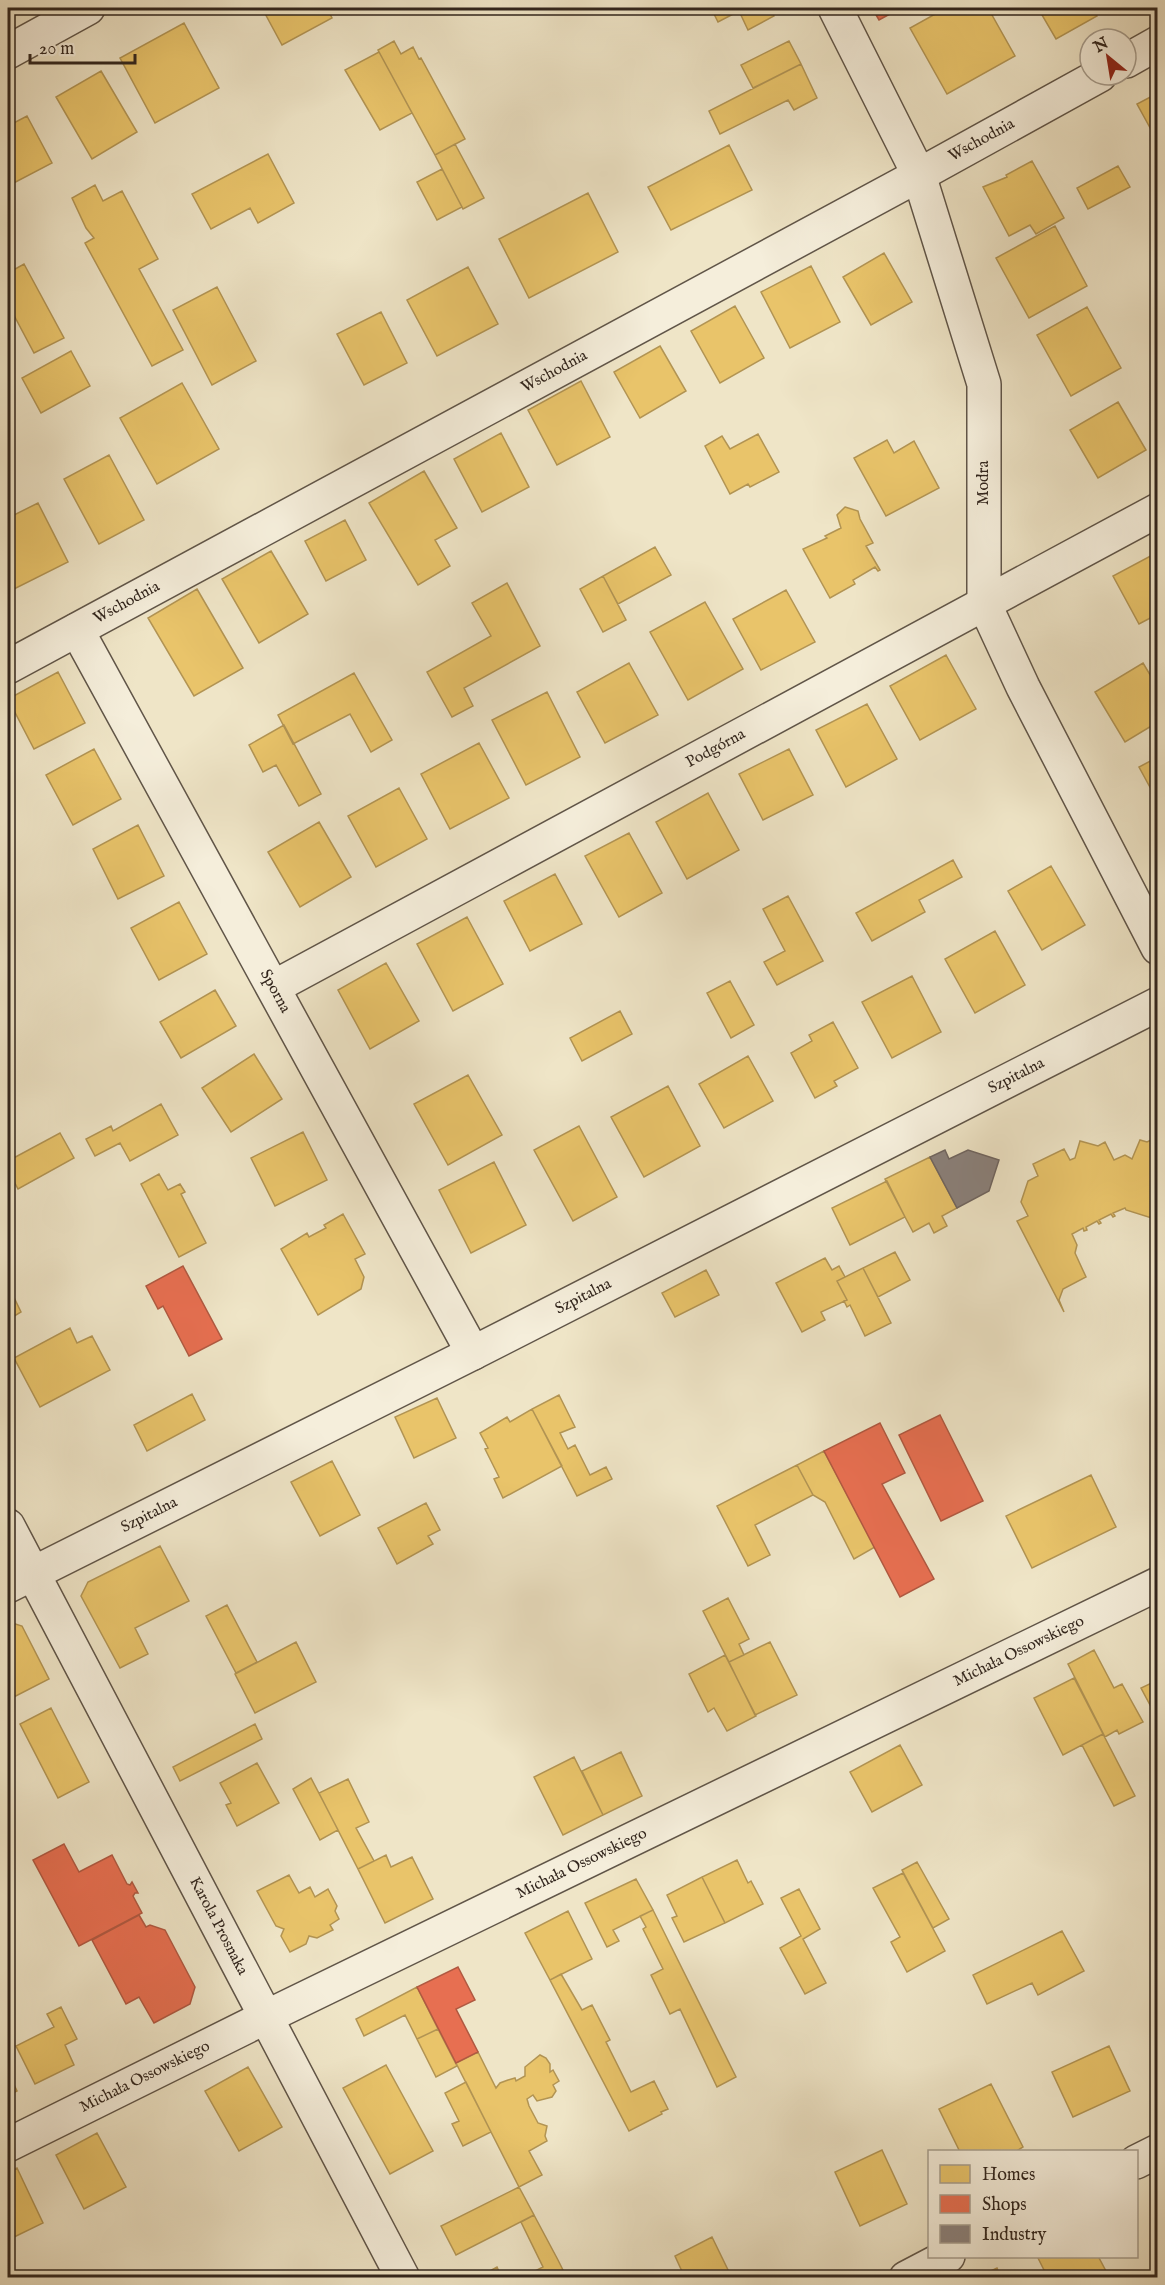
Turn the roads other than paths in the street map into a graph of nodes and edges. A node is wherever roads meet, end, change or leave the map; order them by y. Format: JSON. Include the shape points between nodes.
{"nodes":[{"id":1,"x":88,"y":8,"type":"edge"},
{"id":2,"x":835,"y":8,"type":"edge"},
{"id":3,"x":1158,"y":43,"type":"edge"},
{"id":4,"x":8,"y":52,"type":"edge"},
{"id":5,"x":1138,"y":54,"type":"edge"},
{"id":6,"x":1078,"y":87,"type":"edge"},
{"id":7,"x":919,"y":175,"type":"junction"},
{"id":8,"x":1158,"y":510,"type":"edge"},
{"id":9,"x":984,"y":603,"type":"junction"},
{"id":10,"x":77,"y":630,"type":"junction"},
{"id":11,"x":8,"y":667,"type":"edge"},
{"id":12,"x":1158,"y":948,"type":"edge"},
{"id":13,"x":274,"y":987,"type":"junction"},
{"id":14,"x":1158,"y":1004,"type":"edge"},
{"id":15,"x":473,"y":1353,"type":"junction"},
{"id":16,"x":8,"y":1526,"type":"edge"},
{"id":17,"x":20,"y":1580,"type":"edge"},
{"id":18,"x":1158,"y":1584,"type":"edge"},
{"id":19,"x":266,"y":2017,"type":"junction"},
{"id":20,"x":8,"y":2145,"type":"edge"},
{"id":21,"x":1158,"y":2151,"type":"edge"},
{"id":22,"x":1138,"y":2161,"type":"edge"},
{"id":23,"x":944,"y":2258,"type":"edge"},
{"id":24,"x":403,"y":2277,"type":"edge"},
{"id":25,"x":906,"y":2277,"type":"edge"}],
"edges":[{"from":1,"to":4,"type":"street"},
{"from":2,"to":7,"type":"street","name":"Modra"},
{"from":3,"to":5,"type":"street"},
{"from":6,"to":7,"type":"street","name":"Wschodnia"},
{"from":7,"to":9,"type":"street","name":"Modra","via":[[984,384]]},
{"from":7,"to":10,"type":"street","name":"Wschodnia"},
{"from":8,"to":9,"type":"street","name":"Podgórna"},
{"from":9,"to":12,"type":"street","name":"Modra","via":[[1023,687]]},
{"from":9,"to":13,"type":"street","name":"Podgórna"},
{"from":10,"to":11,"type":"street","name":"Wschodnia"},
{"from":10,"to":13,"type":"street","name":"Sporna"},
{"from":13,"to":15,"type":"street","name":"Sporna"},
{"from":14,"to":15,"type":"street","name":"Szpitalna"},
{"from":15,"to":17,"type":"street","name":"Szpitalna"},
{"from":16,"to":17,"type":"street","name":"Karola Prosnaka"},
{"from":17,"to":19,"type":"street","name":"Karola Prosnaka"},
{"from":18,"to":19,"type":"street","name":"Michała Ossowskiego"},
{"from":19,"to":20,"type":"street","name":"Michała Ossowskiego"},
{"from":19,"to":24,"type":"street","name":"Karola Prosnaka"},
{"from":21,"to":22,"type":"street"},
{"from":23,"to":25,"type":"street"}]}
